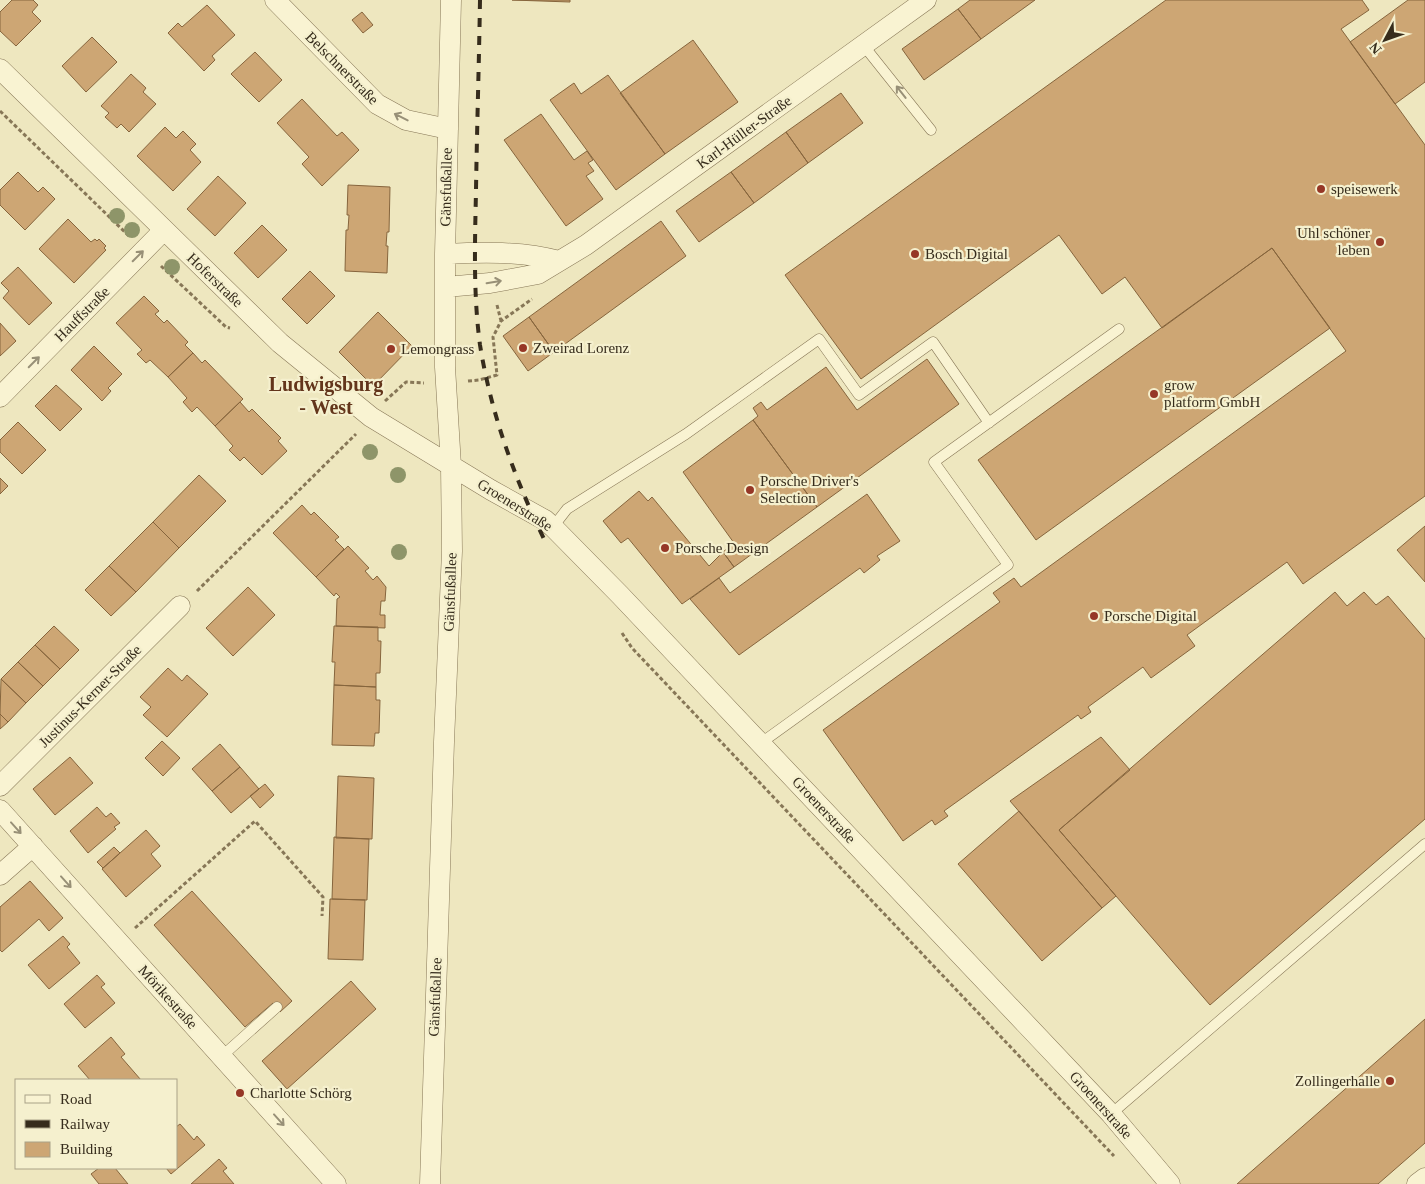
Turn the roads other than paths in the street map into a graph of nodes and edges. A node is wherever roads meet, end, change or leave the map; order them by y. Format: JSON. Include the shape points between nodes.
{"nodes":[{"id":1,"x":275,"y":0,"type":"edge"},
{"id":2,"x":451,"y":0,"type":"edge"},
{"id":3,"x":926,"y":0,"type":"edge"},
{"id":4,"x":864,"y":46,"type":"junction"},
{"id":5,"x":0,"y":69,"type":"edge"},
{"id":6,"x":448,"y":129,"type":"junction"},
{"id":7,"x":931,"y":130,"type":"dead end"},
{"id":8,"x":164,"y":230,"type":"junction"},
{"id":9,"x":445,"y":254,"type":"junction"},
{"id":10,"x":559,"y":261,"type":"junction"},
{"id":11,"x":446,"y":287,"type":"junction"},
{"id":12,"x":1119,"y":328,"type":"dead end"},
{"id":13,"x":0,"y":397,"type":"edge"},
{"id":14,"x":989,"y":423,"type":"junction"},
{"id":15,"x":451,"y":466,"type":"junction"},
{"id":16,"x":553,"y":527,"type":"junction"},
{"id":17,"x":180,"y":606,"type":"road end"},
{"id":18,"x":761,"y":744,"type":"junction"},
{"id":19,"x":0,"y":786,"type":"edge"},
{"id":20,"x":0,"y":810,"type":"edge"},
{"id":21,"x":1425,"y":844,"type":"edge"},
{"id":22,"x":33,"y":846,"type":"junction"},
{"id":23,"x":0,"y":875,"type":"edge"},
{"id":24,"x":277,"y":1007,"type":"dead end"},
{"id":25,"x":221,"y":1056,"type":"junction"},
{"id":26,"x":1111,"y":1114,"type":"junction"},
{"id":27,"x":1425,"y":1178,"type":"edge"},
{"id":28,"x":336,"y":1184,"type":"edge"},
{"id":29,"x":430,"y":1184,"type":"edge"},
{"id":30,"x":1170,"y":1184,"type":"edge"},
{"id":31,"x":1418,"y":1184,"type":"edge"}],
"edges":[{"from":6,"to":1,"type":"street","name":"Belschnerstraße","one_way":true,"via":[[406,120],[378,104]]},
{"from":2,"to":6,"type":"street","name":"Gänsfußallee"},
{"from":3,"to":4,"type":"street","name":"Karl-Hüller-Straße"},
{"from":7,"to":4,"type":"lane","one_way":true},
{"from":4,"to":10,"type":"street","name":"Karl-Hüller-Straße"},
{"from":5,"to":8,"type":"street","name":"Hoferstraße"},
{"from":6,"to":9,"type":"street","name":"Gänsfußallee"},
{"from":13,"to":8,"type":"street","name":"Hauffstraße","one_way":true},
{"from":8,"to":15,"type":"street","name":"Hoferstraße","via":[[280,343],[371,417]]},
{"from":9,"to":10,"type":"street","via":[[542,256]]},
{"from":9,"to":11,"type":"street","name":"Gänsfußallee"},
{"from":11,"to":10,"type":"street","name":"Karl-Hüller-Straße","one_way":true,"via":[[538,274]]},
{"from":11,"to":15,"type":"street","name":"Gänsfußallee","via":[[446,383]]},
{"from":12,"to":14,"type":"lane"},
{"from":14,"to":16,"type":"lane","via":[[933,342],[859,396],[820,339],[686,434],[568,509]]},
{"from":14,"to":18,"type":"lane","via":[[934,462],[1008,565]]},
{"from":15,"to":16,"type":"street","name":"Groenerstraße"},
{"from":15,"to":29,"type":"street","name":"Gänsfußallee","via":[[452,551]]},
{"from":16,"to":18,"type":"street","name":"Groenerstraße"},
{"from":17,"to":19,"type":"street","name":"Justinus-Kerner-Straße"},
{"from":18,"to":26,"type":"street","name":"Groenerstraße"},
{"from":20,"to":22,"type":"street","name":"Mörikestraße","one_way":true},
{"from":21,"to":26,"type":"lane"},
{"from":22,"to":23,"type":"street"},
{"from":22,"to":25,"type":"street","name":"Mörikestraße","one_way":true},
{"from":24,"to":25,"type":"lane"},
{"from":25,"to":28,"type":"street","name":"Mörikestraße","one_way":true},
{"from":26,"to":30,"type":"street","name":"Groenerstraße"},
{"from":27,"to":31,"type":"street"}]}
